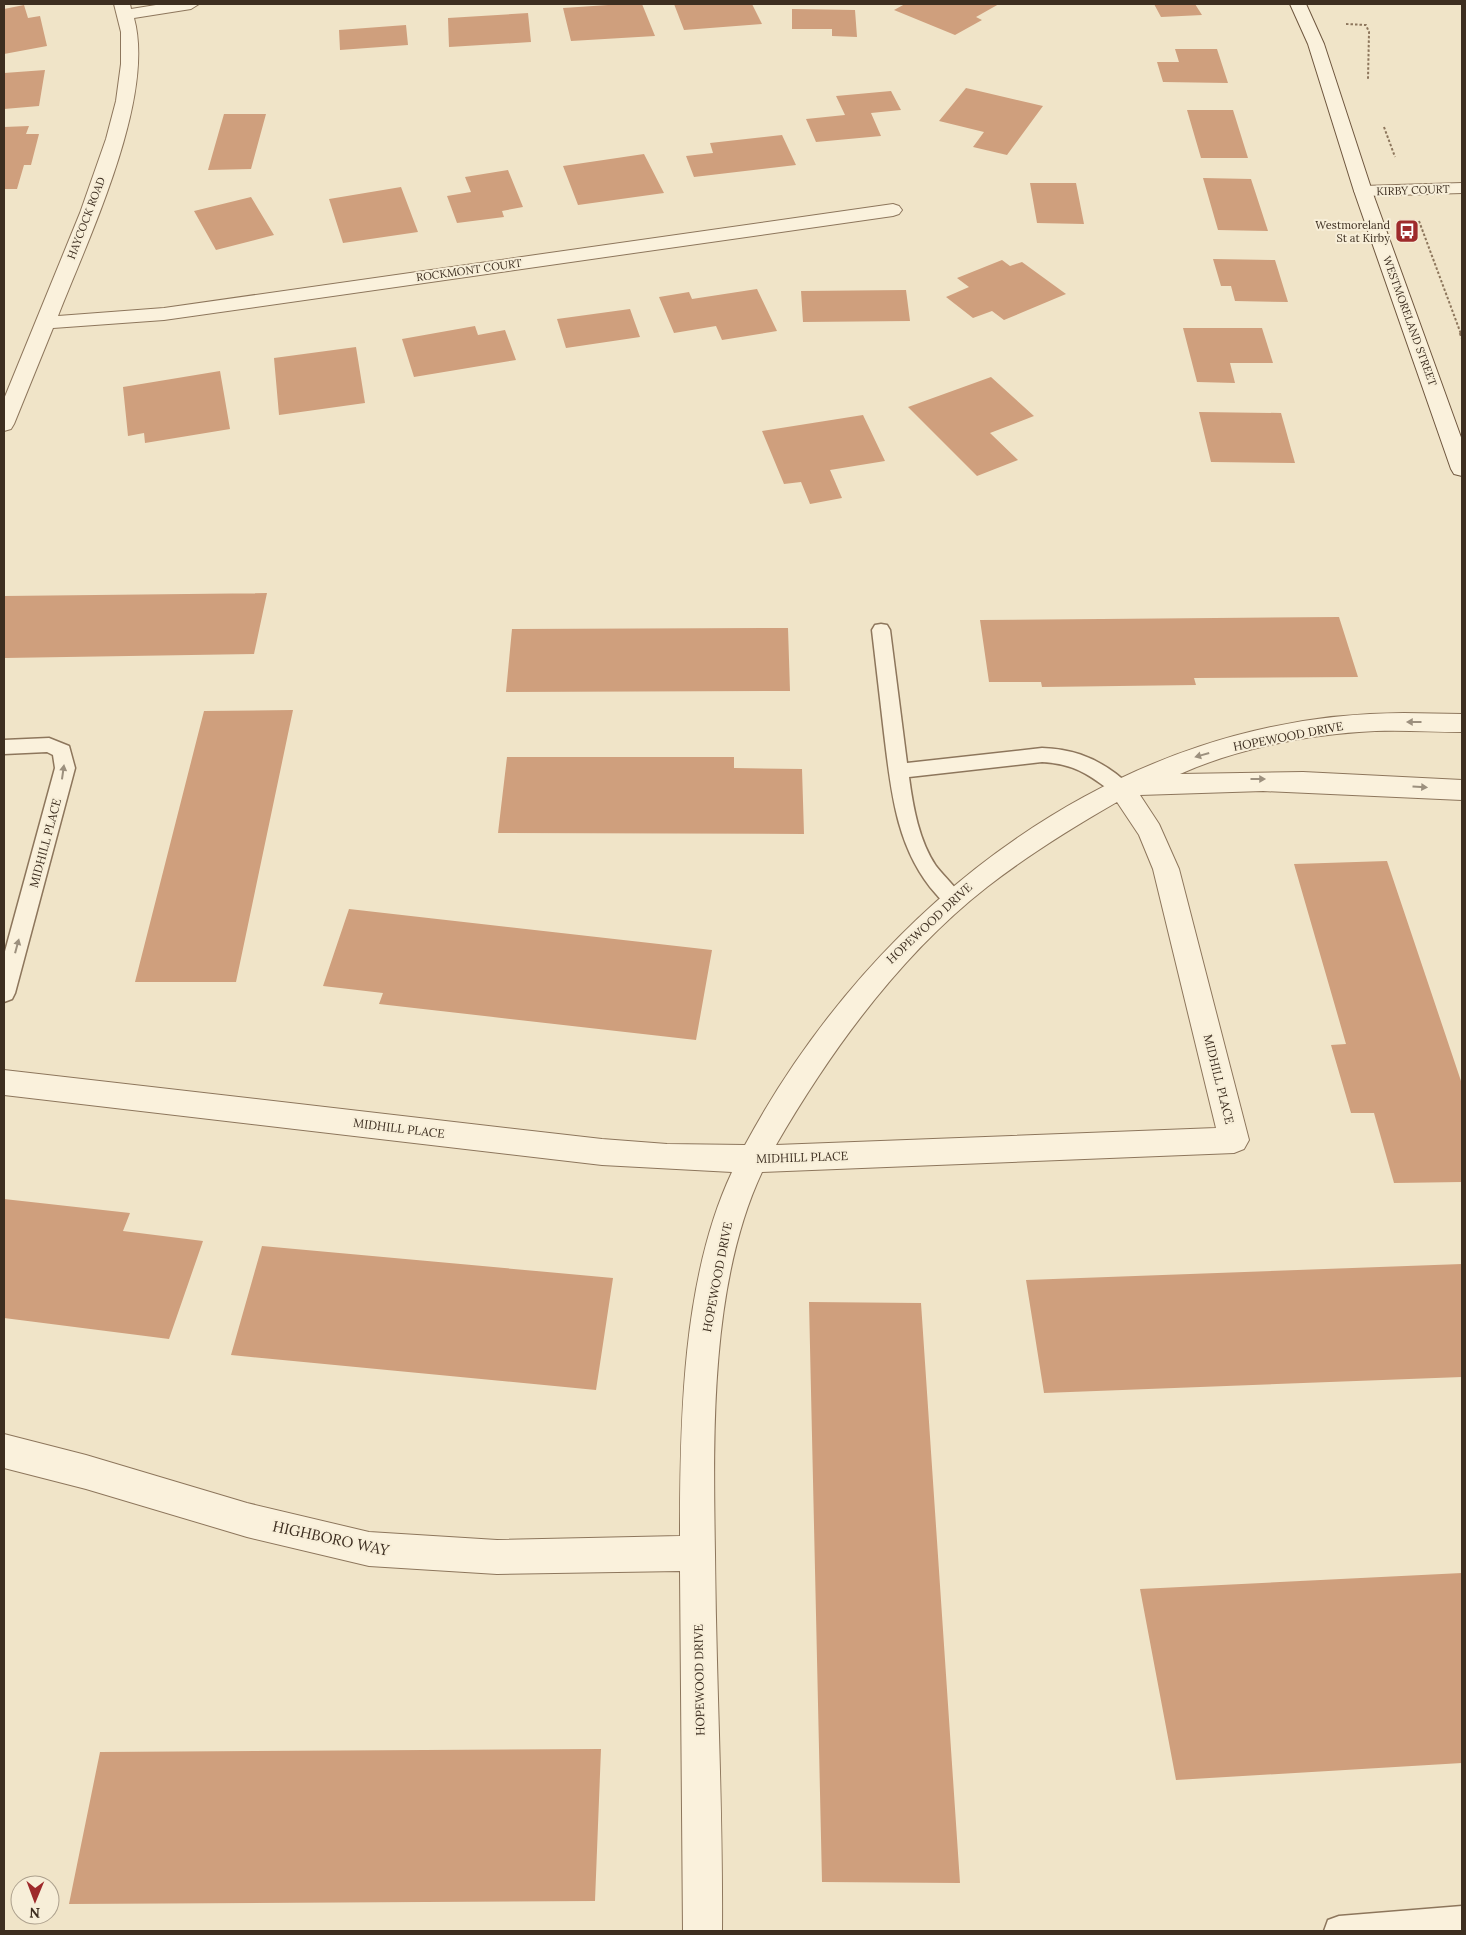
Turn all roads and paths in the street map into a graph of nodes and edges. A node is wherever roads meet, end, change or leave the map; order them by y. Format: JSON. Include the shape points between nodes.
{"nodes":[{"id":1,"x":191,"y":4,"type":"edge"},
{"id":2,"x":1298,"y":4,"type":"edge"},
{"id":3,"x":124,"y":9,"type":"edge"},
{"id":4,"x":1462,"y":188,"type":"edge"},
{"id":5,"x":1363,"y":191,"type":"junction"},
{"id":6,"x":893,"y":210,"type":"dead end"},
{"id":7,"x":45,"y":322,"type":"junction"},
{"id":8,"x":4,"y":424,"type":"edge"},
{"id":9,"x":1458,"y":448,"type":"edge"},
{"id":10,"x":1462,"y":469,"type":"edge"},
{"id":11,"x":881,"y":630,"type":"dead end"},
{"id":12,"x":1462,"y":722,"type":"edge"},
{"id":13,"x":4,"y":747,"type":"edge"},
{"id":14,"x":898,"y":771,"type":"junction"},
{"id":15,"x":1122,"y":789,"type":"junction"},
{"id":16,"x":1462,"y":790,"type":"edge"},
{"id":17,"x":953,"y":900,"type":"junction"},
{"id":18,"x":4,"y":993,"type":"edge"},
{"id":19,"x":4,"y":1082,"type":"edge"},
{"id":20,"x":751,"y":1159,"type":"junction"},
{"id":21,"x":4,"y":1451,"type":"edge"},
{"id":22,"x":698,"y":1553,"type":"junction"},
{"id":23,"x":1462,"y":1921,"type":"edge"},
{"id":24,"x":703,"y":1931,"type":"edge"},
{"id":25,"x":1339,"y":1931,"type":"edge"}],
"edges":[{"from":1,"to":3,"type":"street"},
{"from":2,"to":5,"type":"street","name":"WESTMORELAND STREET","via":[[1330,86]]},
{"from":3,"to":7,"type":"street","name":"HAYCOCK ROAD","via":[[130,31],[130,53],[112,149]]},
{"from":4,"to":5,"type":"street","name":"KIRBY COURT"},
{"from":5,"to":9,"type":"street","name":"WESTMORELAND STREET"},
{"from":6,"to":7,"type":"street","name":"ROCKMONT COURT","via":[[164,314]]},
{"from":7,"to":8,"type":"street","name":"HAYCOCK ROAD"},
{"from":9,"to":10,"type":"street","name":"WESTMORELAND STREET"},
{"from":11,"to":14,"type":"lane"},
{"from":12,"to":15,"type":"street","name":"HOPEWOOD DRIVE","one_way":true,"via":[[1368,722],[1303,730],[1196,756]]},
{"from":18,"to":13,"type":"lane","name":"MIDHILL PLACE","one_way":true,"via":[[65,768],[62,751],[49,745]]},
{"from":14,"to":15,"type":"lane","via":[[1063,755],[1080,760]]},
{"from":14,"to":17,"type":"lane","via":[[904,812],[916,849]]},
{"from":15,"to":16,"type":"street","name":"HOPEWOOD DRIVE","one_way":true,"via":[[1209,780],[1258,779]]},
{"from":15,"to":17,"type":"street","name":"HOPEWOOD DRIVE","via":[[1042,832],[979,876]]},
{"from":15,"to":20,"type":"street","name":"MIDHILL PLACE","via":[[1150,831],[1166,869],[1234,1140]]},
{"from":17,"to":20,"type":"street","name":"HOPEWOOD DRIVE","via":[[892,957],[863,992],[836,1027]]},
{"from":19,"to":20,"type":"street","name":"MIDHILL PLACE","via":[[602,1152]]},
{"from":20,"to":22,"type":"street","name":"HOPEWOOD DRIVE","via":[[725,1232],[708,1316],[700,1404]]},
{"from":21,"to":22,"type":"street","name":"HIGHBORO WAY","via":[[247,1520],[369,1549],[497,1557]]},
{"from":22,"to":24,"type":"street","name":"HOPEWOOD DRIVE"},
{"from":23,"to":25,"type":"lane"}]}
